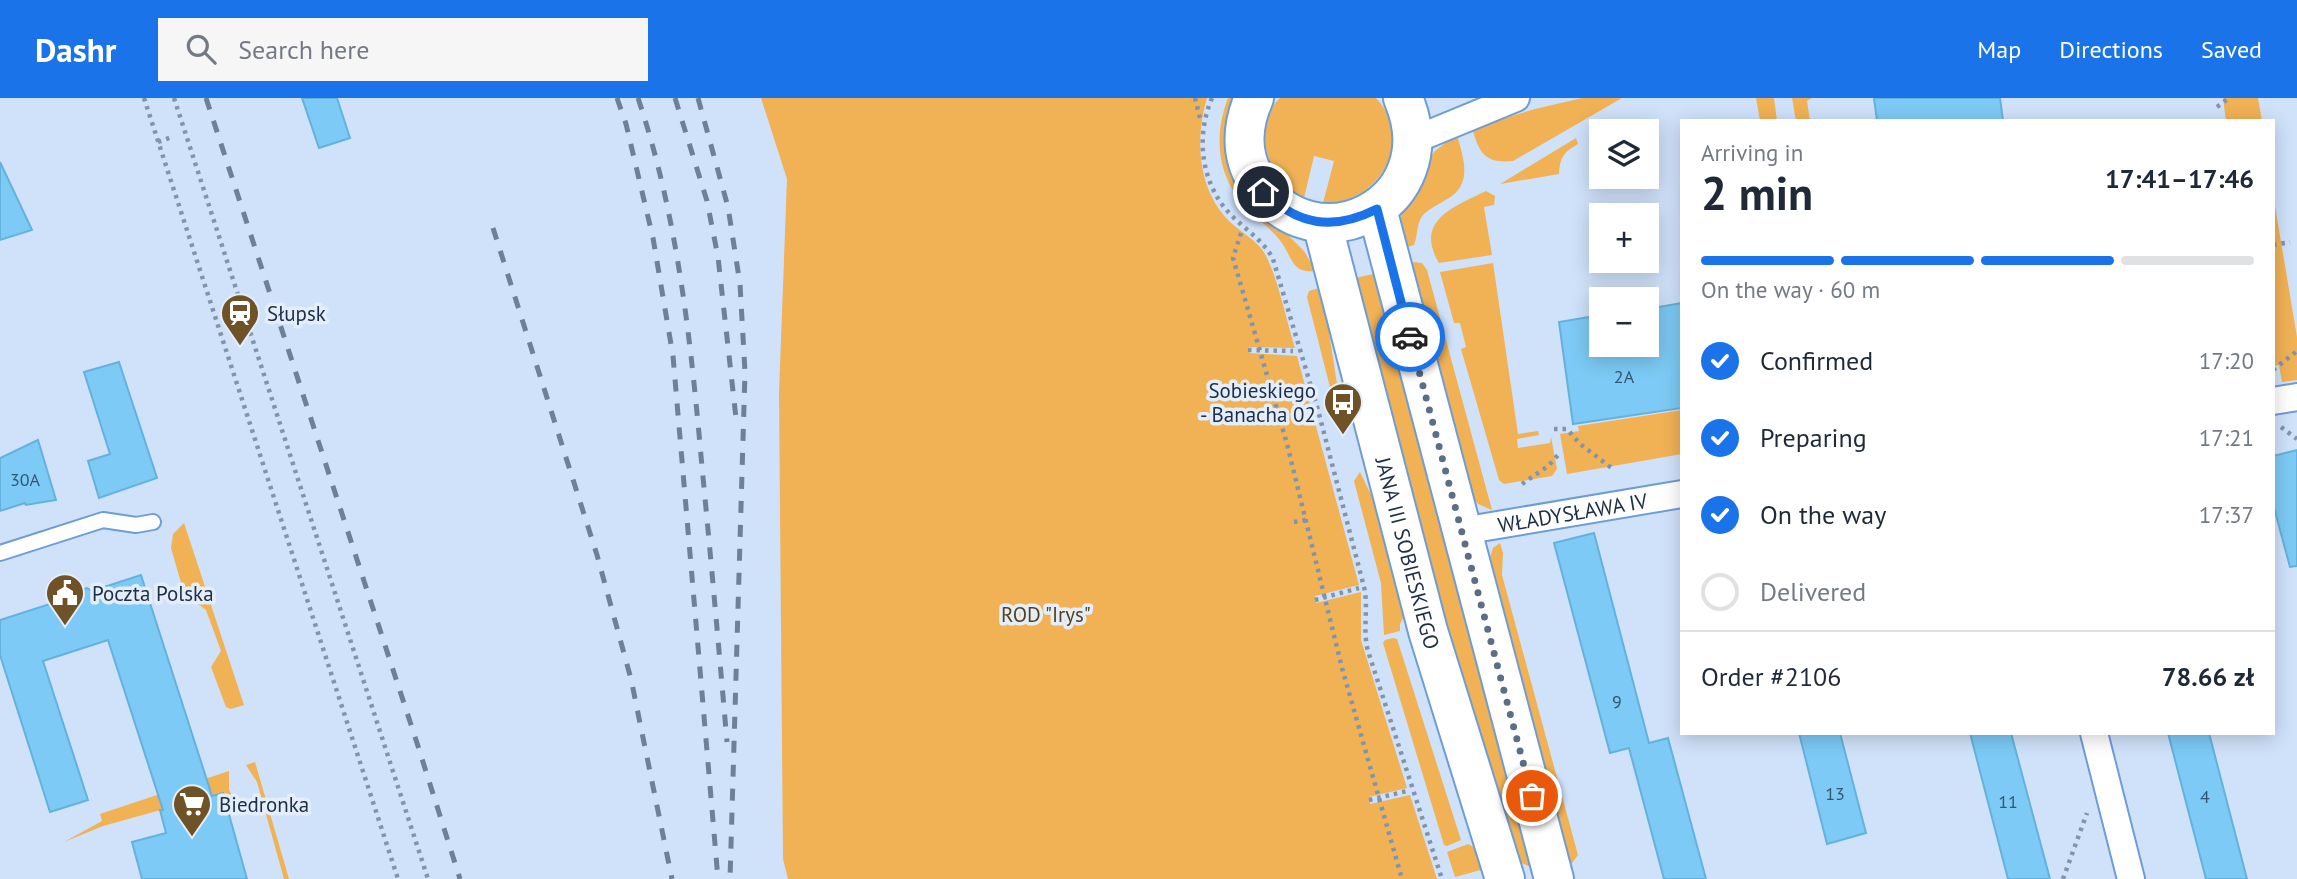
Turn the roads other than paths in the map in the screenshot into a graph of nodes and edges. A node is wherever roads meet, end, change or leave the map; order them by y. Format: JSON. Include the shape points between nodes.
{"nodes":[{"id":1,"x":1254,"y":98,"type":"edge"},
{"id":2,"x":1403,"y":98,"type":"edge"},
{"id":3,"x":1465,"y":98,"type":"edge"},
{"id":4,"x":1512,"y":99,"type":"edge"},
{"id":5,"x":1414,"y":139,"type":"junction"},
{"id":6,"x":1377,"y":209,"type":"junction"},
{"id":7,"x":1322,"y":223,"type":"junction"},
{"id":8,"x":2297,"y":397,"type":"edge"},
{"id":9,"x":2275,"y":401,"type":"edge"},
{"id":10,"x":1680,"y":494,"type":"edge"},
{"id":11,"x":153,"y":522,"type":"dead end"},
{"id":12,"x":1462,"y":531,"type":"junction"},
{"id":13,"x":0,"y":554,"type":"edge"},
{"id":14,"x":2094,"y":735,"type":"edge"},
{"id":15,"x":1506,"y":879,"type":"edge"},
{"id":16,"x":1554,"y":879,"type":"edge"},
{"id":17,"x":2131,"y":879,"type":"edge"}],
"edges":[{"from":1,"to":7,"type":"street","via":[[1244,142],[1251,173],[1280,208]]},
{"from":2,"to":5,"type":"street"},
{"from":3,"to":4,"type":"street"},
{"from":4,"to":5,"type":"street"},
{"from":5,"to":6,"type":"street","via":[[1404,179]]},
{"from":6,"to":7,"type":"street","via":[[1360,218]]},
{"from":6,"to":12,"type":"street"},
{"from":7,"to":15,"type":"street","name":"JANA III SOBIESKIEGO","via":[[1427,631]]},
{"from":8,"to":9,"type":"street"},
{"from":10,"to":12,"type":"street","name":"WŁADYSŁAWA IV"},
{"from":11,"to":13,"type":"lane","via":[[136,525],[103,520]]},
{"from":12,"to":16,"type":"street"},
{"from":14,"to":17,"type":"street"}]}
